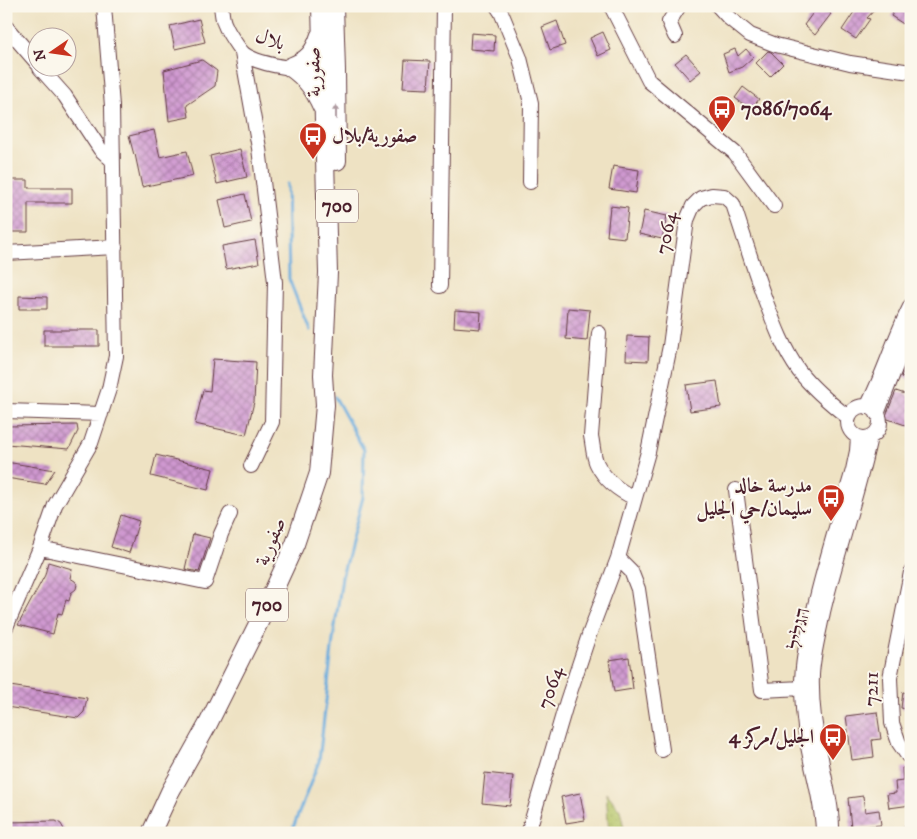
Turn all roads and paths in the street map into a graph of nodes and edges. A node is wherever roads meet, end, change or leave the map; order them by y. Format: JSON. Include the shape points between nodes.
{"nodes":[{"id":1,"x":104,"y":6,"type":"edge"},
{"id":2,"x":221,"y":6,"type":"edge"},
{"id":3,"x":321,"y":6,"type":"edge"},
{"id":4,"x":334,"y":6,"type":"edge"},
{"id":5,"x":444,"y":6,"type":"edge"},
{"id":6,"x":498,"y":6,"type":"edge"},
{"id":7,"x":611,"y":6,"type":"edge"},
{"id":8,"x":679,"y":6,"type":"edge"},
{"id":9,"x":718,"y":6,"type":"edge"},
{"id":10,"x":6,"y":27,"type":"edge"},
{"id":11,"x":322,"y":30,"type":"junction"},
{"id":12,"x":675,"y":36,"type":"dead end"},
{"id":13,"x":28,"y":52,"type":"edge"},
{"id":14,"x":242,"y":53,"type":"junction"},
{"id":15,"x":290,"y":67,"type":"junction"},
{"id":16,"x":329,"y":71,"type":"junction"},
{"id":17,"x":911,"y":72,"type":"edge"},
{"id":18,"x":49,"y":78,"type":"edge"},
{"id":19,"x":324,"y":109,"type":"junction"},
{"id":20,"x":112,"y":160,"type":"junction"},
{"id":21,"x":530,"y":182,"type":"dead end"},
{"id":22,"x":774,"y":206,"type":"dead end"},
{"id":23,"x":115,"y":247,"type":"junction"},
{"id":24,"x":6,"y":252,"type":"edge"},
{"id":25,"x":440,"y":286,"type":"dead end"},
{"id":26,"x":911,"y":306,"type":"edge"},
{"id":27,"x":911,"y":328,"type":"edge"},
{"id":28,"x":599,"y":333,"type":"dead end"},
{"id":29,"x":325,"y":405,"type":"junction"},
{"id":30,"x":872,"y":410,"type":"junction"},
{"id":31,"x":6,"y":411,"type":"edge"},
{"id":32,"x":101,"y":414,"type":"junction"},
{"id":33,"x":849,"y":418,"type":"junction"},
{"id":34,"x":864,"y":437,"type":"junction"},
{"id":35,"x":251,"y":466,"type":"dead end"},
{"id":36,"x":736,"y":490,"type":"dead end"},
{"id":37,"x":635,"y":498,"type":"junction"},
{"id":38,"x":230,"y":514,"type":"dead end"},
{"id":39,"x":40,"y":548,"type":"junction"},
{"id":40,"x":618,"y":558,"type":"junction"},
{"id":41,"x":911,"y":572,"type":"edge"},
{"id":42,"x":906,"y":617,"type":"edge"},
{"id":43,"x":6,"y":628,"type":"edge"},
{"id":44,"x":802,"y":688,"type":"junction"},
{"id":45,"x":662,"y":750,"type":"dead end"},
{"id":46,"x":911,"y":757,"type":"edge"},
{"id":47,"x":170,"y":792,"type":"junction"},
{"id":48,"x":143,"y":833,"type":"edge"},
{"id":49,"x":151,"y":833,"type":"edge"},
{"id":50,"x":528,"y":833,"type":"edge"},
{"id":51,"x":822,"y":833,"type":"edge"},
{"id":52,"x":832,"y":833,"type":"edge"}],
"edges":[{"from":1,"to":20,"type":"street","via":[[112,106]]},
{"from":2,"to":14,"type":"street","name":"بلال","via":[[225,25]]},
{"from":3,"to":11,"type":"main road","name":"صفورية","number":"700"},
{"from":4,"to":16,"type":"main road","name":"صفورية","number":"700"},
{"from":5,"to":25,"type":"street"},
{"from":6,"to":21,"type":"street","via":[[520,58],[531,103]]},
{"from":7,"to":22,"type":"street","via":[[649,81],[735,153]]},
{"from":8,"to":12,"type":"street","via":[[669,22]]},
{"from":9,"to":17,"type":"street","via":[[750,35],[776,45],[850,64]]},
{"from":10,"to":13,"type":"street"},
{"from":11,"to":15,"type":"main road","via":[[312,54],[300,64]]},
{"from":11,"to":16,"type":"main road","name":"صفورية","number":"700"},
{"from":14,"to":15,"type":"street","name":"بلال","via":[[264,63]]},
{"from":14,"to":35,"type":"street","via":[[259,148],[275,282],[272,422]]},
{"from":15,"to":16,"type":"street","name":"بلال"},
{"from":15,"to":19,"type":"main road","via":[[309,83]]},
{"from":16,"to":19,"type":"main road","name":"صفورية","number":"700"},
{"from":29,"to":16,"type":"main road","name":"صفورية","number":"700","one_way":true,"via":[[332,380],[338,273]]},
{"from":18,"to":20,"type":"street","via":[[65,96],[100,149]]},
{"from":19,"to":29,"type":"main road","name":"صفورية","number":"700","via":[[328,273],[323,375]]},
{"from":20,"to":23,"type":"street"},
{"from":23,"to":24,"type":"street"},
{"from":23,"to":32,"type":"street","via":[[116,356]]},
{"from":26,"to":30,"type":"street","via":[[902,322]]},
{"from":27,"to":30,"type":"street"},
{"from":28,"to":37,"type":"street","via":[[593,451],[596,463],[613,485]]},
{"from":29,"to":47,"type":"main road","name":"صفورية","number":"700","via":[[319,472],[295,544],[208,724]]},
{"from":30,"to":33,"type":"street","via":[[860,407]]},
{"from":30,"to":34,"type":"street","via":[[880,425],[878,431]]},
{"from":31,"to":32,"type":"street"},
{"from":32,"to":39,"type":"street","via":[[91,443],[55,505]]},
{"from":33,"to":34,"type":"street","via":[[851,432]]},
{"from":33,"to":37,"type":"street","name":"7064","via":[[820,394],[786,351],[733,204],[724,196],[701,198],[687,220],[670,346]]},
{"from":34,"to":44,"type":"street","name":"הגליל","via":[[857,451],[820,580],[802,672]]},
{"from":34,"to":52,"type":"street","name":"הגליל","via":[[862,472],[830,583],[812,672],[814,722],[829,797]]},
{"from":36,"to":44,"type":"street","via":[[762,690]]},
{"from":37,"to":40,"type":"street","name":"7064"},
{"from":38,"to":39,"type":"street","via":[[205,582]]},
{"from":39,"to":43,"type":"street"},
{"from":40,"to":45,"type":"street","via":[[631,571],[638,589]]},
{"from":40,"to":50,"type":"street","name":"7064","via":[[567,701]]},
{"from":41,"to":42,"type":"street","name":"7211"},
{"from":42,"to":46,"type":"street","name":"7211","via":[[890,678],[892,723],[899,743]]},
{"from":44,"to":51,"type":"street","name":"הגליל","via":[[804,723],[819,798]]},
{"from":47,"to":48,"type":"main road","number":"700"},
{"from":47,"to":49,"type":"main road","number":"700"}]}
